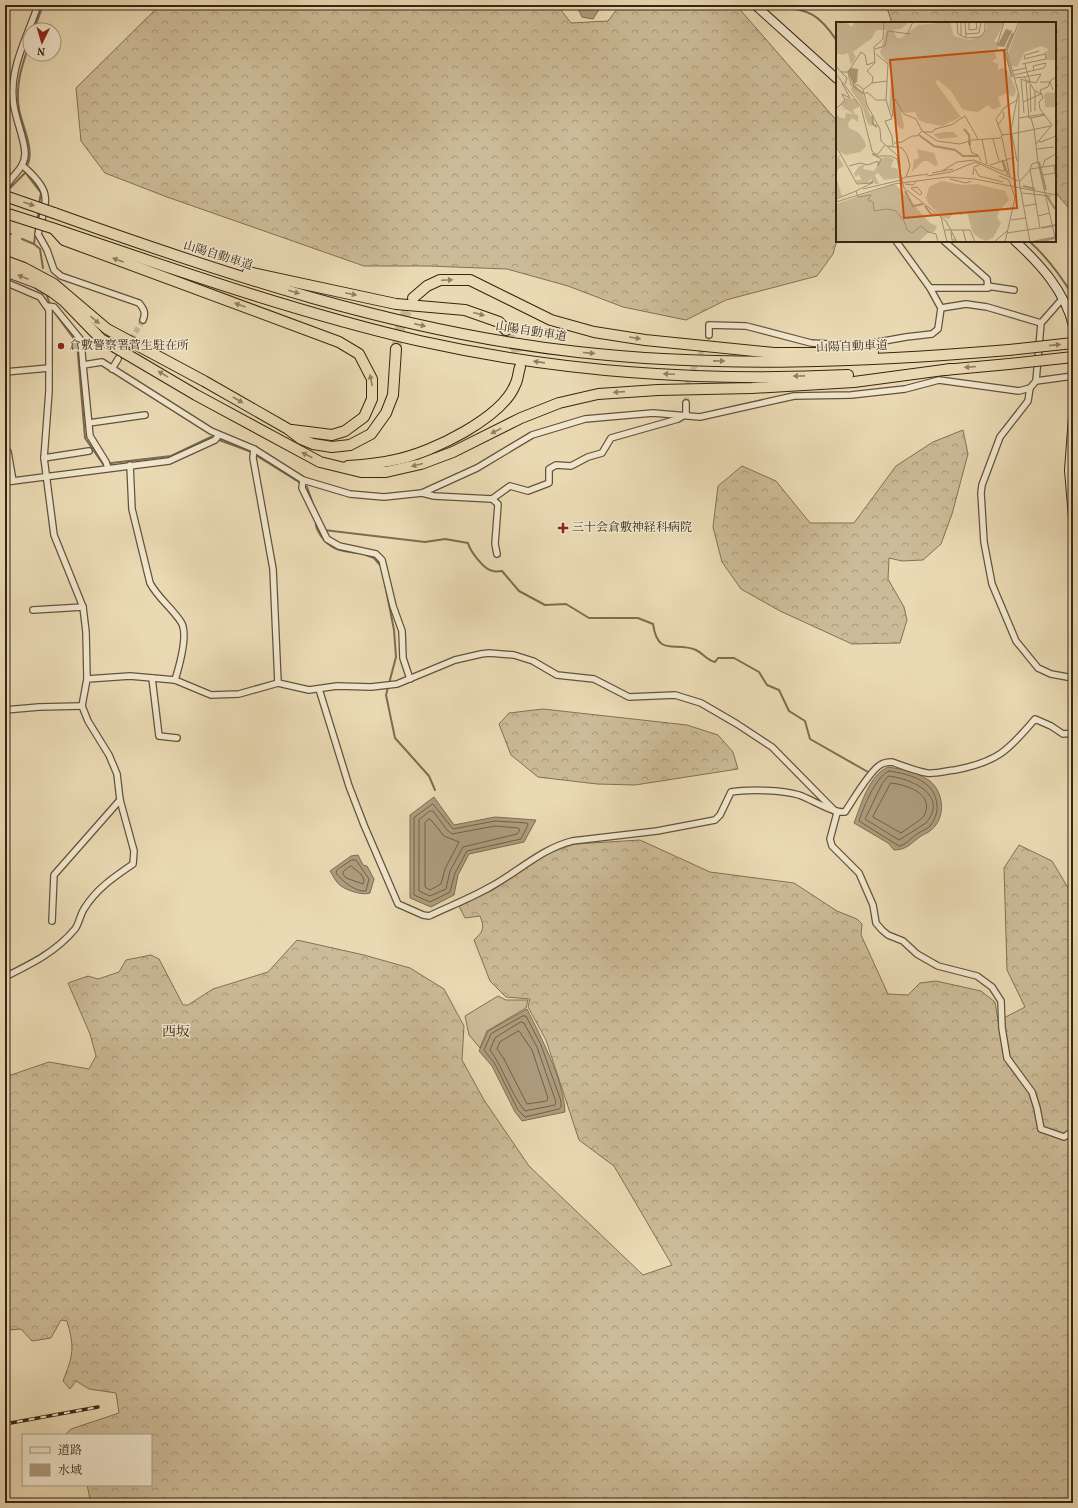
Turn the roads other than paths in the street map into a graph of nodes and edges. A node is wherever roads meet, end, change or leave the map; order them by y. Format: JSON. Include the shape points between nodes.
{"nodes":[{"id":1,"x":38,"y":5,"type":"edge"},
{"id":2,"x":756,"y":5,"type":"edge"},
{"id":3,"x":836,"y":78,"type":"edge"},
{"id":4,"x":23,"y":166,"type":"junction"},
{"id":5,"x":5,"y":193,"type":"edge"},
{"id":6,"x":5,"y":196,"type":"edge"},
{"id":7,"x":5,"y":213,"type":"edge"},
{"id":8,"x":52,"y":228,"type":"junction"},
{"id":9,"x":897,"y":242,"type":"edge"},
{"id":10,"x":945,"y":242,"type":"edge"},
{"id":11,"x":1016,"y":242,"type":"edge"},
{"id":12,"x":176,"y":257,"type":"junction"},
{"id":13,"x":5,"y":261,"type":"edge"},
{"id":14,"x":5,"y":271,"type":"edge"},
{"id":15,"x":5,"y":282,"type":"edge"},
{"id":16,"x":987,"y":286,"type":"junction"},
{"id":17,"x":930,"y":288,"type":"junction"},
{"id":18,"x":1014,"y":290,"type":"dead end"},
{"id":19,"x":413,"y":298,"type":"tunnel mouth"},
{"id":20,"x":1063,"y":298,"type":"junction"},
{"id":21,"x":49,"y":306,"type":"junction"},
{"id":22,"x":941,"y":308,"type":"junction"},
{"id":23,"x":143,"y":320,"type":"dead end"},
{"id":24,"x":1041,"y":323,"type":"junction"},
{"id":25,"x":1073,"y":326,"type":"edge"},
{"id":26,"x":506,"y":330,"type":"tunnel mouth"},
{"id":27,"x":708,"y":335,"type":"tunnel mouth"},
{"id":28,"x":1073,"y":343,"type":"edge"},
{"id":29,"x":396,"y":350,"type":"tunnel mouth"},
{"id":30,"x":951,"y":355,"type":"junction"},
{"id":31,"x":1073,"y":357,"type":"edge"},
{"id":32,"x":118,"y":359,"type":"tunnel mouth"},
{"id":33,"x":83,"y":365,"type":"junction"},
{"id":34,"x":520,"y":367,"type":"tunnel mouth"},
{"id":35,"x":49,"y":368,"type":"junction"},
{"id":36,"x":112,"y":369,"type":"junction"},
{"id":37,"x":951,"y":369,"type":"junction"},
{"id":38,"x":5,"y":372,"type":"edge"},
{"id":39,"x":1073,"y":376,"type":"edge"},
{"id":40,"x":1036,"y":381,"type":"junction"},
{"id":41,"x":1030,"y":388,"type":"junction"},
{"id":42,"x":686,"y":403,"type":"tunnel mouth"},
{"id":43,"x":686,"y":414,"type":"junction"},
{"id":44,"x":145,"y":415,"type":"dead end"},
{"id":45,"x":1073,"y":417,"type":"edge"},
{"id":46,"x":89,"y":423,"type":"junction"},
{"id":47,"x":288,"y":429,"type":"junction"},
{"id":48,"x":217,"y":437,"type":"junction"},
{"id":49,"x":89,"y":451,"type":"dead end"},
{"id":50,"x":8,"y":452,"type":"dead end"},
{"id":51,"x":253,"y":452,"type":"junction"},
{"id":52,"x":44,"y":458,"type":"junction"},
{"id":53,"x":107,"y":465,"type":"junction"},
{"id":54,"x":130,"y":465,"type":"junction"},
{"id":55,"x":344,"y":467,"type":"junction"},
{"id":56,"x":46,"y":476,"type":"junction"},
{"id":57,"x":13,"y":481,"type":"junction"},
{"id":58,"x":5,"y":482,"type":"edge"},
{"id":59,"x":302,"y":483,"type":"junction"},
{"id":60,"x":422,"y":493,"type":"junction"},
{"id":61,"x":492,"y":499,"type":"junction"},
{"id":62,"x":1073,"y":518,"type":"edge"},
{"id":63,"x":497,"y":554,"type":"dead end"},
{"id":64,"x":83,"y":607,"type":"junction"},
{"id":65,"x":33,"y":610,"type":"dead end"},
{"id":66,"x":152,"y":678,"type":"junction"},
{"id":67,"x":1073,"y":678,"type":"edge"},
{"id":68,"x":88,"y":679,"type":"junction"},
{"id":69,"x":410,"y":679,"type":"junction"},
{"id":70,"x":175,"y":680,"type":"junction"},
{"id":71,"x":278,"y":683,"type":"junction"},
{"id":72,"x":319,"y":689,"type":"junction"},
{"id":73,"x":82,"y":706,"type":"junction"},
{"id":74,"x":5,"y":710,"type":"edge"},
{"id":75,"x":1073,"y":734,"type":"edge"},
{"id":76,"x":177,"y":738,"type":"dead end"},
{"id":77,"x":120,"y":800,"type":"junction"},
{"id":78,"x":837,"y":813,"type":"junction"},
{"id":79,"x":52,"y":921,"type":"dead end"},
{"id":80,"x":5,"y":977,"type":"edge"},
{"id":81,"x":1073,"y":1131,"type":"edge"}],
"edges":[{"from":1,"to":4,"type":"street","via":[[15,71],[13,84],[13,99],[25,153]]},
{"from":2,"to":3,"type":"main road"},
{"from":4,"to":5,"type":"street","via":[[5,187]]},
{"from":4,"to":23,"type":"street","via":[[42,186],[46,195],[38,234],[54,270],[60,276],[139,303],[144,309]]},
{"from":6,"to":12,"type":"highway","name":"山陽自動車道","one_way":true,"bridge":true},
{"from":7,"to":8,"type":"highway","bridge":true},
{"from":37,"to":8,"type":"highway","one_way":true,"via":[[838,376],[706,376],[635,372],[523,359],[435,344],[358,325],[181,272]]},
{"from":47,"to":8,"type":"highway","one_way":true,"via":[[332,436],[345,431],[364,417],[372,399],[372,379],[359,354],[340,342],[64,240]]},
{"from":9,"to":17,"type":"street"},
{"from":10,"to":16,"type":"street","via":[[987,279]]},
{"from":11,"to":20,"type":"main road","via":[[1055,283]]},
{"from":12,"to":26,"type":"highway","one_way":true,"via":[[396,304],[465,310],[499,322]]},
{"from":12,"to":30,"type":"highway","name":"山陽自動車道","one_way":true,"via":[[320,299],[425,326],[577,352],[700,361],[771,362]]},
{"from":13,"to":47,"type":"highway","one_way":true,"via":[[54,284],[106,329],[204,380]]},
{"from":55,"to":14,"type":"highway","one_way":true,"via":[[320,462],[196,395],[101,338],[52,292],[37,283]]},
{"from":15,"to":21,"type":"street","via":[[40,297]]},
{"from":16,"to":17,"type":"street","via":[[988,288]]},
{"from":16,"to":18,"type":"street"},
{"from":17,"to":22,"type":"street"},
{"from":19,"to":30,"type":"highway","one_way":true,"via":[[427,286],[440,280],[470,280],[551,320],[594,332],[645,340],[774,352]]},
{"from":20,"to":24,"type":"street"},
{"from":20,"to":25,"type":"main road"},
{"from":21,"to":33,"type":"street","via":[[81,340]]},
{"from":21,"to":35,"type":"street"},
{"from":22,"to":24,"type":"street","via":[[966,304],[987,307]]},
{"from":22,"to":27,"type":"street","via":[[938,329],[932,334],[867,344],[811,343],[746,326],[709,325]]},
{"from":24,"to":40,"type":"street"},
{"from":30,"to":28,"type":"highway","name":"山陽自動車道","one_way":true,"bridge":true},
{"from":29,"to":47,"type":"highway","via":[[393,395],[386,413],[371,434],[350,445],[332,447],[301,439]]},
{"from":31,"to":37,"type":"highway","one_way":true,"bridge":true},
{"from":32,"to":36,"type":"street"},
{"from":33,"to":36,"type":"street","via":[[102,362]]},
{"from":33,"to":46,"type":"street"},
{"from":34,"to":55,"type":"highway","via":[[516,385],[500,406],[482,421],[452,438],[400,459]]},
{"from":35,"to":38,"type":"street"},
{"from":35,"to":52,"type":"street"},
{"from":36,"to":48,"type":"street"},
{"from":37,"to":55,"type":"highway","one_way":true,"via":[[854,382],[598,394],[559,403],[521,418],[453,452],[421,464],[386,472],[361,472]]},
{"from":39,"to":40,"type":"street"},
{"from":40,"to":41,"type":"street"},
{"from":41,"to":43,"type":"street","via":[[1019,391],[939,380],[905,389],[794,396],[700,416]]},
{"from":41,"to":67,"type":"street","via":[[1028,401],[1000,437],[982,485],[984,542],[996,596],[1016,641],[1038,668]]},
{"from":42,"to":43,"type":"street"},
{"from":43,"to":60,"type":"street","via":[[653,413],[585,419],[540,432],[477,468]]},
{"from":43,"to":61,"type":"street","via":[[678,419],[611,438],[602,453],[571,466],[556,465],[549,469],[549,483],[528,491],[510,486]]},
{"from":44,"to":46,"type":"street"},
{"from":45,"to":62,"type":"main road","via":[[1069,470]]},
{"from":46,"to":53,"type":"street","via":[[91,439]]},
{"from":48,"to":51,"type":"street"},
{"from":48,"to":54,"type":"street","via":[[169,461]]},
{"from":49,"to":52,"type":"street"},
{"from":50,"to":57,"type":"street"},
{"from":51,"to":59,"type":"street"},
{"from":51,"to":71,"type":"street","via":[[273,569]]},
{"from":52,"to":56,"type":"street"},
{"from":53,"to":54,"type":"street"},
{"from":53,"to":56,"type":"street"},
{"from":54,"to":70,"type":"street","via":[[132,509],[150,583],[182,624],[184,646]]},
{"from":56,"to":57,"type":"street"},
{"from":56,"to":64,"type":"street","via":[[54,535]]},
{"from":57,"to":58,"type":"street"},
{"from":59,"to":60,"type":"street","via":[[350,494],[384,497]]},
{"from":59,"to":69,"type":"street","via":[[323,533],[333,543],[376,554],[382,560],[402,631],[403,658]]},
{"from":60,"to":61,"type":"street"},
{"from":61,"to":63,"type":"street","via":[[498,504],[495,544]]},
{"from":64,"to":65,"type":"street"},
{"from":64,"to":68,"type":"street"},
{"from":66,"to":68,"type":"street","via":[[130,676]]},
{"from":66,"to":70,"type":"street"},
{"from":66,"to":76,"type":"street","via":[[159,736]]},
{"from":68,"to":73,"type":"street"},
{"from":69,"to":72,"type":"street","via":[[388,686],[337,686]]},
{"from":69,"to":78,"type":"street","via":[[454,660],[489,653],[533,661],[557,675],[594,679],[629,697],[685,697],[701,703],[772,747]]},
{"from":70,"to":71,"type":"street","via":[[212,695],[239,694]]},
{"from":71,"to":72,"type":"street","via":[[309,690]]},
{"from":72,"to":78,"type":"street","via":[[352,793],[398,904],[423,915],[430,916],[491,887],[559,844],[709,822],[720,815],[731,792],[799,795]]},
{"from":73,"to":74,"type":"street"},
{"from":73,"to":77,"type":"street","via":[[117,774]]},
{"from":75,"to":78,"type":"street","via":[[1064,734],[1035,719],[1001,753],[979,765],[934,774],[887,762],[874,770],[845,812]]},
{"from":77,"to":79,"type":"street","via":[[54,875]]},
{"from":77,"to":80,"type":"street","via":[[134,851],[132,864],[99,888],[75,929],[60,944],[46,956]]},
{"from":78,"to":81,"type":"street","via":[[830,839],[832,846],[859,873],[873,905],[876,923],[888,935],[903,941],[917,954],[938,966],[976,976],[992,987],[1001,1001],[1007,1058],[1032,1092],[1041,1130],[1064,1137]]}]}
